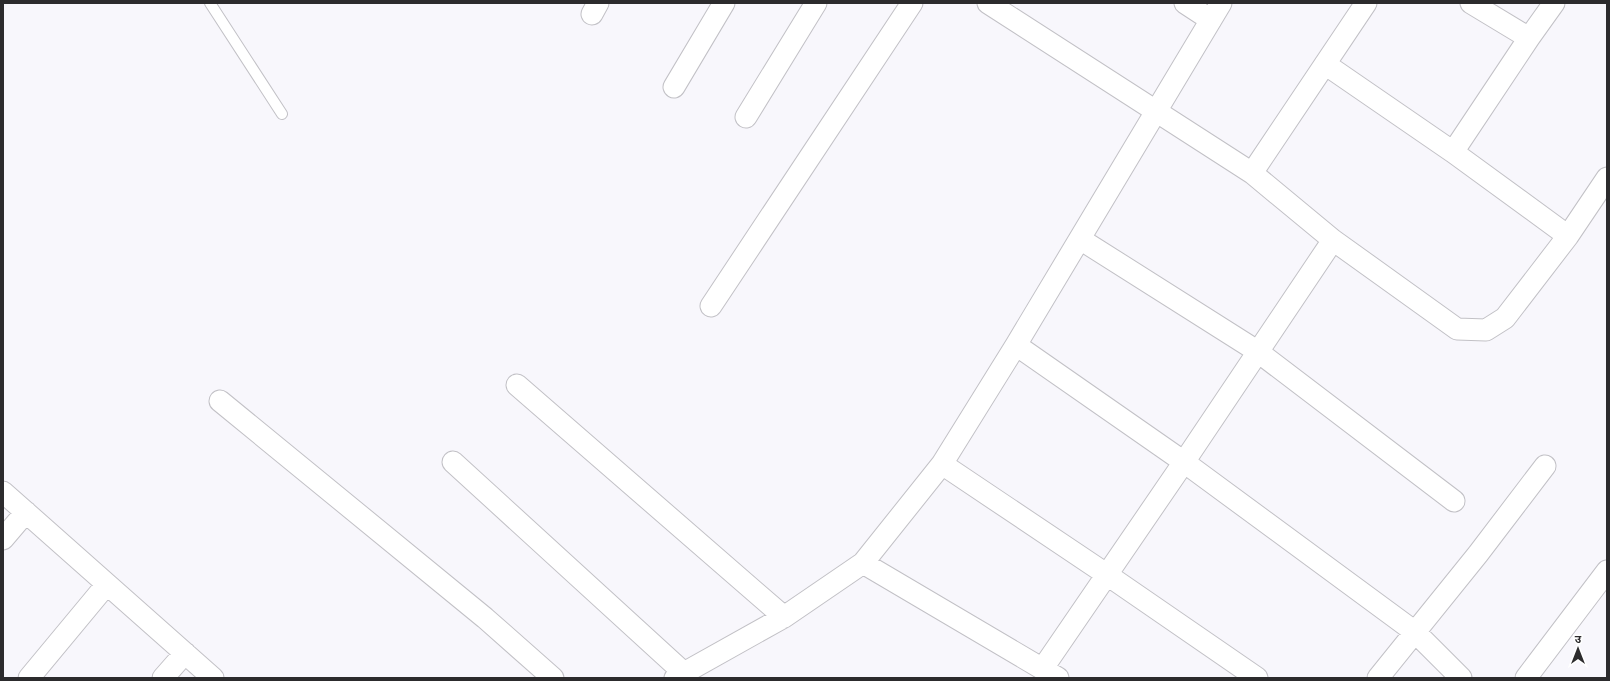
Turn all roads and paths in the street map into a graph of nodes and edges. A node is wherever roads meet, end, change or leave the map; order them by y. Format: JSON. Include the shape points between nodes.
{"nodes":[{"id":1,"x":210,"y":3,"type":"edge"},
{"id":2,"x":724,"y":3,"type":"edge"},
{"id":3,"x":816,"y":3,"type":"edge"},
{"id":4,"x":912,"y":3,"type":"edge"},
{"id":5,"x":988,"y":3,"type":"edge"},
{"id":6,"x":1185,"y":3,"type":"edge"},
{"id":7,"x":1366,"y":3,"type":"edge"},
{"id":8,"x":1471,"y":3,"type":"edge"},
{"id":9,"x":1554,"y":3,"type":"edge"},
{"id":10,"x":1216,"y":12,"type":"edge"},
{"id":11,"x":1529,"y":38,"type":"junction"},
{"id":12,"x":1325,"y":64,"type":"junction"},
{"id":13,"x":674,"y":87,"type":"dead end"},
{"id":14,"x":1156,"y":112,"type":"junction"},
{"id":15,"x":282,"y":114,"type":"dead end"},
{"id":16,"x":746,"y":117,"type":"dead end"},
{"id":17,"x":1453,"y":152,"type":"junction"},
{"id":18,"x":1252,"y":173,"type":"junction"},
{"id":19,"x":1607,"y":178,"type":"edge"},
{"id":20,"x":1568,"y":236,"type":"junction"},
{"id":21,"x":1080,"y":239,"type":"junction"},
{"id":22,"x":1332,"y":240,"type":"junction"},
{"id":23,"x":711,"y":306,"type":"dead end"},
{"id":24,"x":1016,"y":345,"type":"junction"},
{"id":25,"x":1257,"y":351,"type":"junction"},
{"id":26,"x":517,"y":385,"type":"dead end"},
{"id":27,"x":220,"y":401,"type":"dead end"},
{"id":28,"x":453,"y":462,"type":"dead end"},
{"id":29,"x":1184,"y":462,"type":"junction"},
{"id":30,"x":942,"y":464,"type":"junction"},
{"id":31,"x":1545,"y":466,"type":"dead end"},
{"id":32,"x":3,"y":492,"type":"edge"},
{"id":33,"x":1454,"y":501,"type":"dead end"},
{"id":34,"x":26,"y":512,"type":"junction"},
{"id":35,"x":3,"y":539,"type":"edge"},
{"id":36,"x":863,"y":563,"type":"junction"},
{"id":37,"x":1607,"y":571,"type":"edge"},
{"id":38,"x":1106,"y":574,"type":"junction"},
{"id":39,"x":107,"y":584,"type":"junction"},
{"id":40,"x":784,"y":617,"type":"junction"},
{"id":41,"x":1415,"y":632,"type":"junction"},
{"id":42,"x":185,"y":653,"type":"junction"},
{"id":43,"x":1051,"y":673,"type":"edge"},
{"id":44,"x":680,"y":675,"type":"edge"},
{"id":45,"x":29,"y":678,"type":"edge"},
{"id":46,"x":163,"y":678,"type":"edge"},
{"id":47,"x":214,"y":678,"type":"edge"},
{"id":48,"x":553,"y":678,"type":"edge"},
{"id":49,"x":1257,"y":678,"type":"edge"},
{"id":50,"x":1378,"y":678,"type":"edge"},
{"id":51,"x":1461,"y":678,"type":"edge"},
{"id":52,"x":1526,"y":678,"type":"edge"}],
"edges":[{"from":1,"to":15,"type":"lane"},
{"from":2,"to":13,"type":"street"},
{"from":3,"to":16,"type":"street"},
{"from":4,"to":23,"type":"street"},
{"from":5,"to":14,"type":"street"},
{"from":6,"to":10,"type":"street"},
{"from":7,"to":12,"type":"street"},
{"from":8,"to":11,"type":"street"},
{"from":9,"to":11,"type":"street"},
{"from":10,"to":14,"type":"street"},
{"from":11,"to":17,"type":"street"},
{"from":12,"to":17,"type":"street"},
{"from":12,"to":18,"type":"street"},
{"from":14,"to":18,"type":"street"},
{"from":14,"to":21,"type":"street"},
{"from":17,"to":20,"type":"street"},
{"from":18,"to":22,"type":"street"},
{"from":19,"to":20,"type":"street"},
{"from":20,"to":22,"type":"street","via":[[1506,318],[1486,330],[1457,329]]},
{"from":21,"to":24,"type":"street"},
{"from":21,"to":25,"type":"street"},
{"from":22,"to":25,"type":"street"},
{"from":24,"to":29,"type":"street"},
{"from":24,"to":30,"type":"street"},
{"from":25,"to":29,"type":"street"},
{"from":25,"to":33,"type":"street"},
{"from":26,"to":40,"type":"street"},
{"from":27,"to":48,"type":"street","via":[[479,613]]},
{"from":28,"to":44,"type":"street"},
{"from":29,"to":38,"type":"street"},
{"from":29,"to":41,"type":"street"},
{"from":30,"to":36,"type":"street"},
{"from":30,"to":38,"type":"street"},
{"from":31,"to":41,"type":"street"},
{"from":32,"to":34,"type":"street"},
{"from":34,"to":35,"type":"street"},
{"from":34,"to":39,"type":"street"},
{"from":36,"to":40,"type":"street"},
{"from":36,"to":43,"type":"street"},
{"from":37,"to":52,"type":"street"},
{"from":38,"to":43,"type":"street"},
{"from":38,"to":49,"type":"street"},
{"from":39,"to":42,"type":"street"},
{"from":39,"to":45,"type":"street"},
{"from":40,"to":44,"type":"street"},
{"from":41,"to":50,"type":"street"},
{"from":41,"to":51,"type":"street"},
{"from":42,"to":46,"type":"street"},
{"from":42,"to":47,"type":"street"}]}
